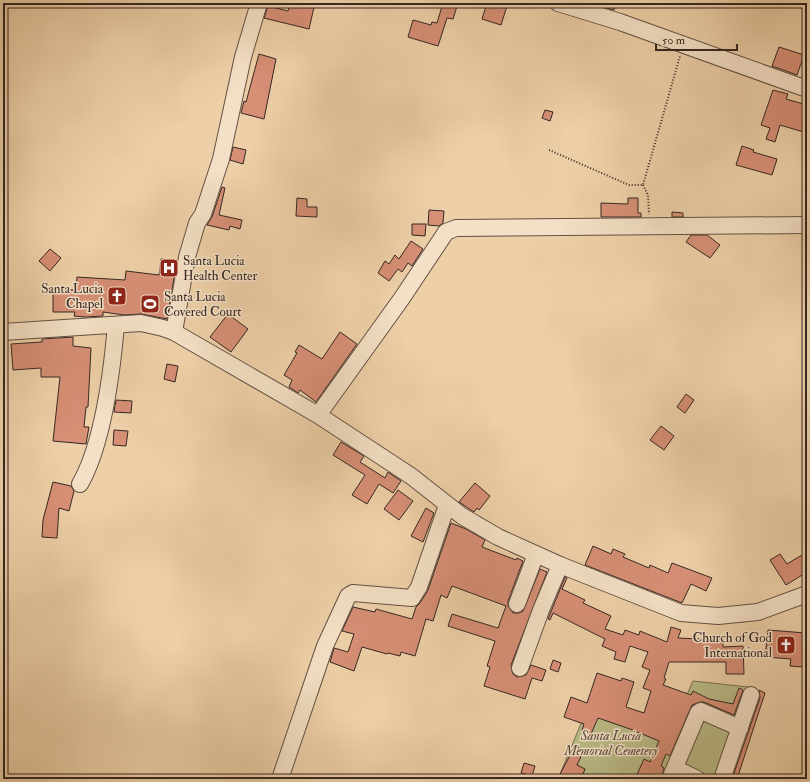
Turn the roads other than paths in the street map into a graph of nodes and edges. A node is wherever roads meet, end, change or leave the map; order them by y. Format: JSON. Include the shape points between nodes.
{"nodes":[{"id":1,"x":259,"y":3,"type":"edge"},
{"id":2,"x":558,"y":3,"type":"edge"},
{"id":3,"x":807,"y":89,"type":"edge"},
{"id":4,"x":807,"y":225,"type":"edge"},
{"id":5,"x":116,"y":325,"type":"junction"},
{"id":6,"x":3,"y":332,"type":"edge"},
{"id":7,"x":174,"y":332,"type":"junction"},
{"id":8,"x":318,"y":415,"type":"junction"},
{"id":9,"x":80,"y":484,"type":"dead end"},
{"id":10,"x":447,"y":505,"type":"junction"},
{"id":11,"x":536,"y":554,"type":"junction"},
{"id":12,"x":560,"y":565,"type":"junction"},
{"id":13,"x":524,"y":588,"type":"junction"},
{"id":14,"x":807,"y":594,"type":"edge"},
{"id":15,"x":546,"y":597,"type":"junction"},
{"id":16,"x":517,"y":604,"type":"dead end"},
{"id":17,"x":520,"y":668,"type":"dead end"},
{"id":18,"x":752,"y":695,"type":"dead end"},
{"id":19,"x":740,"y":728,"type":"junction"},
{"id":20,"x":672,"y":774,"type":"edge"},
{"id":21,"x":280,"y":779,"type":"edge"},
{"id":22,"x":697,"y":779,"type":"edge"},
{"id":23,"x":722,"y":779,"type":"edge"}],
"edges":[{"from":1,"to":7,"type":"street","via":[[243,57],[221,159],[187,257]]},
{"from":2,"to":3,"type":"street","via":[[620,22]]},
{"from":4,"to":8,"type":"street","via":[[456,228],[446,232]]},
{"from":5,"to":6,"type":"street"},
{"from":5,"to":7,"type":"street","via":[[141,323]]},
{"from":5,"to":9,"type":"street","via":[[100,428],[92,460]]},
{"from":7,"to":8,"type":"street"},
{"from":8,"to":10,"type":"street","via":[[411,476]]},
{"from":10,"to":11,"type":"street","via":[[498,537]]},
{"from":10,"to":21,"type":"street","via":[[419,587],[412,598],[353,593],[348,596],[325,646]]},
{"from":11,"to":12,"type":"street"},
{"from":11,"to":13,"type":"street"},
{"from":12,"to":14,"type":"street","via":[[681,613],[718,616],[758,612]]},
{"from":12,"to":15,"type":"street"},
{"from":13,"to":15,"type":"street"},
{"from":13,"to":16,"type":"street"},
{"from":15,"to":17,"type":"street"},
{"from":18,"to":19,"type":"street"},
{"from":19,"to":20,"type":"street","via":[[701,711],[698,713]]},
{"from":19,"to":23,"type":"street"},
{"from":20,"to":22,"type":"street"}]}
